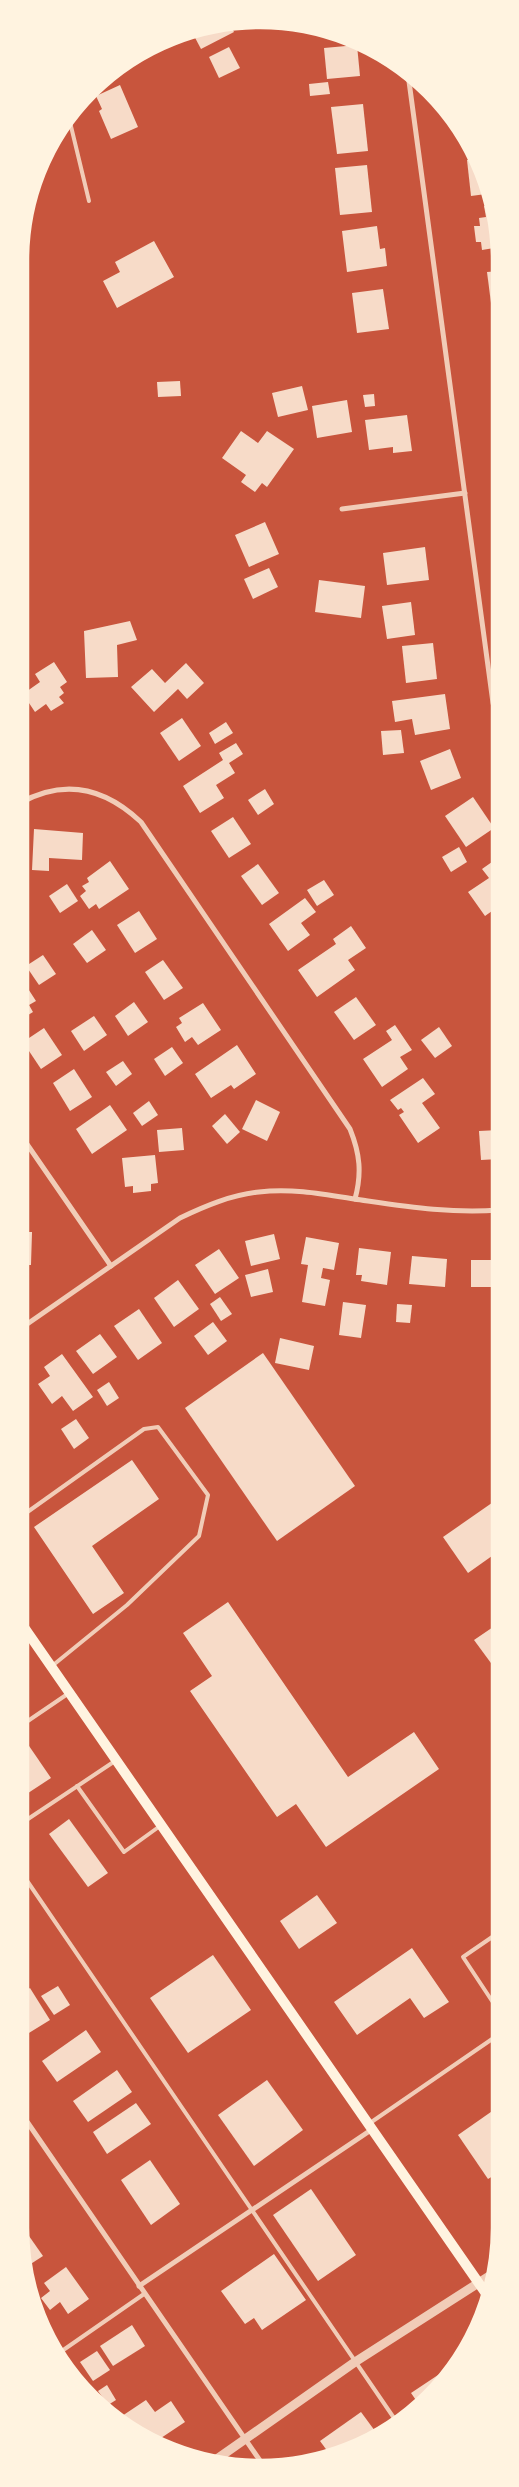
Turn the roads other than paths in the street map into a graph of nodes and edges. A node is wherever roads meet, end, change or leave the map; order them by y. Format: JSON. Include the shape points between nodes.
{"nodes":[{"id":1,"x":409,"y":82,"type":"edge"},
{"id":2,"x":71,"y":125,"type":"edge"},
{"id":3,"x":89,"y":201,"type":"dead end"},
{"id":4,"x":465,"y":493,"type":"junction"},
{"id":5,"x":342,"y":509,"type":"dead end"},
{"id":6,"x":492,"y":696,"type":"edge"},
{"id":7,"x":28,"y":799,"type":"edge"},
{"id":8,"x":28,"y":1146,"type":"edge"},
{"id":9,"x":355,"y":1199,"type":"junction"},
{"id":10,"x":492,"y":1210,"type":"edge"},
{"id":11,"x":110,"y":1266,"type":"junction"},
{"id":12,"x":28,"y":1323,"type":"edge"},
{"id":13,"x":28,"y":1512,"type":"edge"},
{"id":14,"x":28,"y":1632,"type":"edge"},
{"id":15,"x":30,"y":1635,"type":"joint"},
{"id":16,"x":51,"y":1666,"type":"junction"},
{"id":17,"x":69,"y":1693,"type":"junction"},
{"id":18,"x":28,"y":1721,"type":"edge"},
{"id":19,"x":115,"y":1761,"type":"junction"},
{"id":20,"x":77,"y":1786,"type":"junction"},
{"id":21,"x":28,"y":1819,"type":"edge"},
{"id":22,"x":161,"y":1825,"type":"junction"},
{"id":23,"x":28,"y":1882,"type":"edge"},
{"id":24,"x":492,"y":1937,"type":"edge"},
{"id":25,"x":492,"y":2001,"type":"edge"},
{"id":26,"x":492,"y":2039,"type":"edge"},
{"id":27,"x":28,"y":2123,"type":"edge"},
{"id":28,"x":369,"y":2127,"type":"junction"},
{"id":29,"x":251,"y":2209,"type":"junction"},
{"id":30,"x":486,"y":2278,"type":"edge"},
{"id":31,"x":479,"y":2283,"type":"junction"},
{"id":32,"x":139,"y":2286,"type":"junction"},
{"id":33,"x":483,"y":2290,"type":"edge"},
{"id":34,"x":144,"y":2294,"type":"junction"},
{"id":35,"x":63,"y":2350,"type":"edge"},
{"id":36,"x":355,"y":2362,"type":"junction"},
{"id":37,"x":393,"y":2417,"type":"edge"},
{"id":38,"x":244,"y":2440,"type":"junction"},
{"id":39,"x":221,"y":2456,"type":"edge"},
{"id":40,"x":259,"y":2460,"type":"edge"}],
"edges":[{"from":1,"to":4,"type":"street"},
{"from":2,"to":3,"type":"lane"},
{"from":4,"to":5,"type":"street"},
{"from":4,"to":6,"type":"street"},
{"from":7,"to":9,"type":"street","via":[[43,792],[77,789],[97,793],[118,802],[141,822],[350,1129],[360,1164],[360,1183]]},
{"from":8,"to":11,"type":"street"},
{"from":9,"to":10,"type":"street","via":[[417,1208]]},
{"from":9,"to":11,"type":"street","via":[[295,1190],[231,1197],[180,1218]]},
{"from":11,"to":12,"type":"street"},
{"from":13,"to":16,"type":"lane","via":[[144,1429],[158,1427],[208,1495],[199,1536],[127,1605]]},
{"from":14,"to":15,"type":"main road"},
{"from":15,"to":16,"type":"main road"},
{"from":16,"to":17,"type":"main road"},
{"from":17,"to":18,"type":"lane"},
{"from":17,"to":19,"type":"main road"},
{"from":19,"to":20,"type":"lane"},
{"from":19,"to":22,"type":"main road"},
{"from":20,"to":21,"type":"lane"},
{"from":20,"to":22,"type":"lane","via":[[124,1852]]},
{"from":22,"to":28,"type":"main road"},
{"from":23,"to":29,"type":"lane"},
{"from":24,"to":25,"type":"lane","via":[[463,1957]]},
{"from":26,"to":28,"type":"lane"},
{"from":27,"to":32,"type":"street"},
{"from":28,"to":29,"type":"street"},
{"from":28,"to":31,"type":"main road"},
{"from":29,"to":32,"type":"street"},
{"from":29,"to":36,"type":"lane"},
{"from":30,"to":31,"type":"street"},
{"from":31,"to":33,"type":"main road"},
{"from":31,"to":36,"type":"street"},
{"from":32,"to":34,"type":"street"},
{"from":34,"to":35,"type":"lane"},
{"from":34,"to":38,"type":"street"},
{"from":36,"to":37,"type":"lane"},
{"from":36,"to":38,"type":"street"},
{"from":38,"to":39,"type":"street"},
{"from":38,"to":40,"type":"street"}]}
